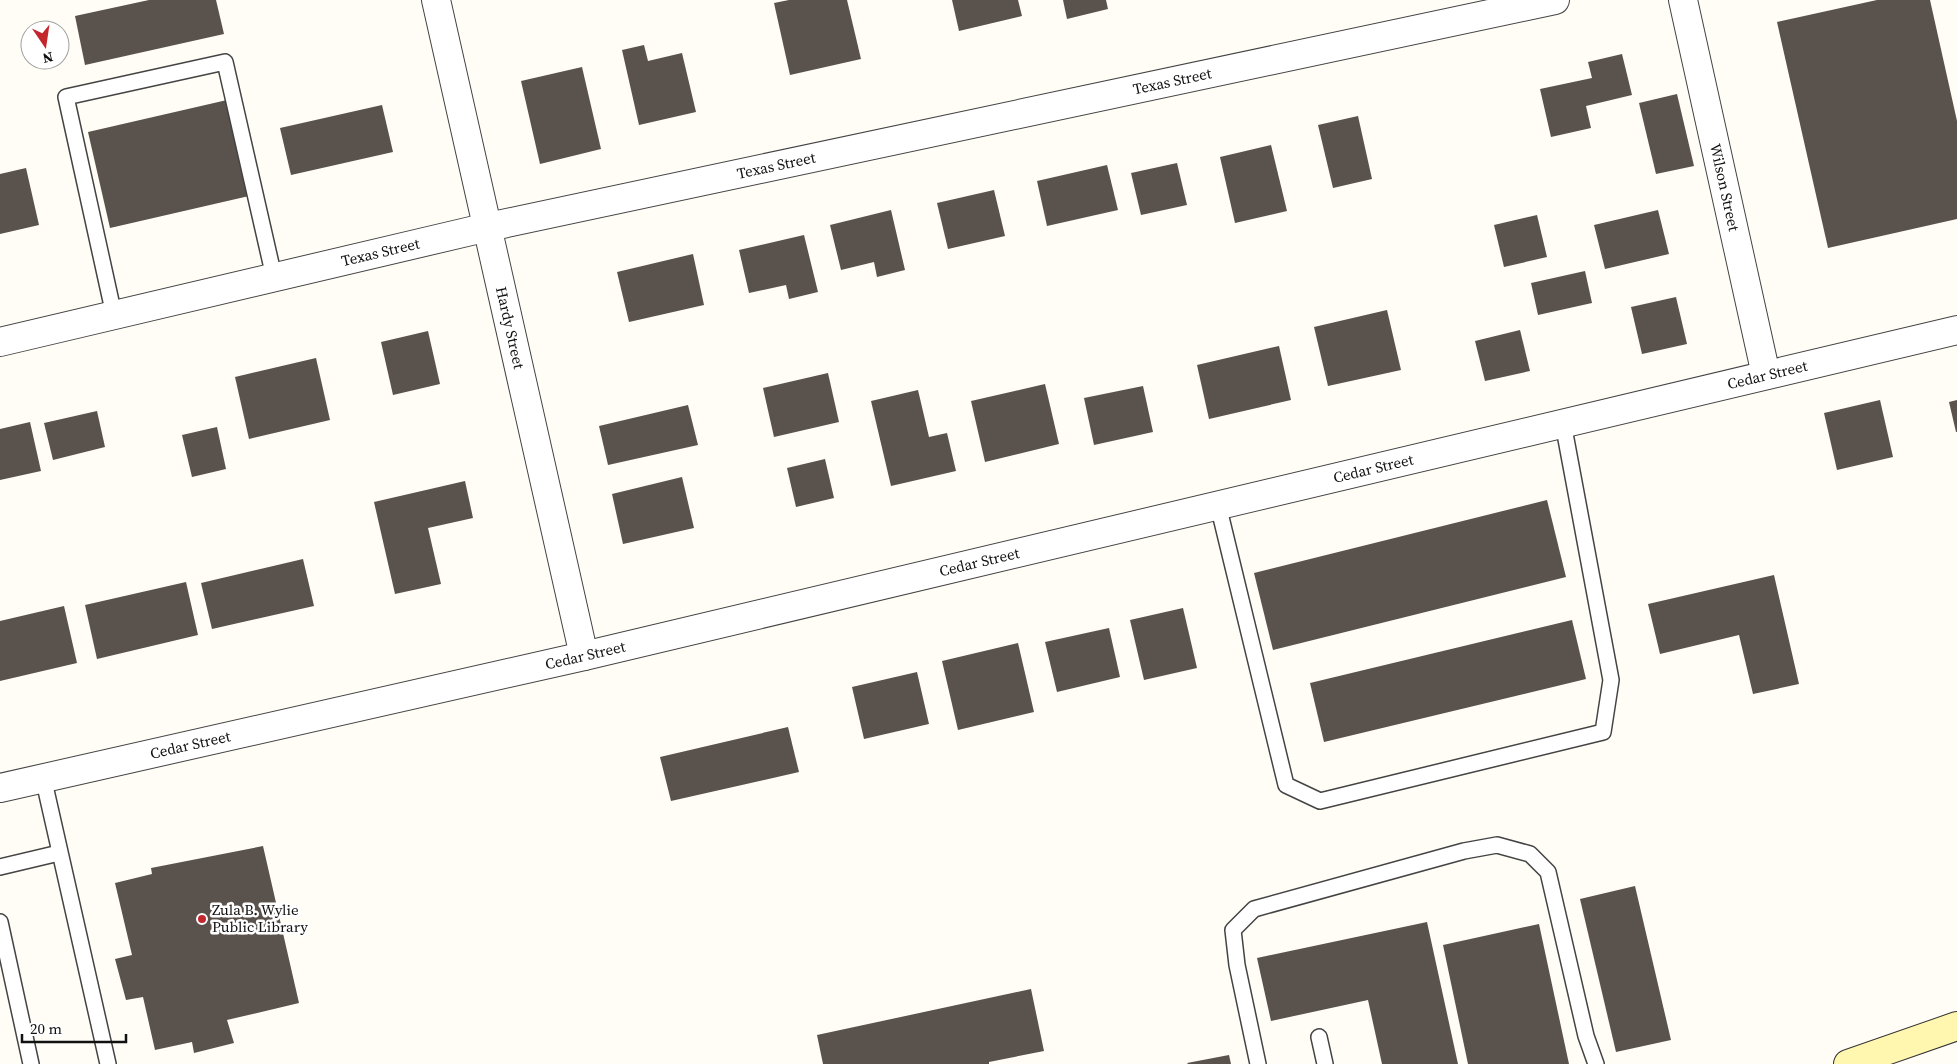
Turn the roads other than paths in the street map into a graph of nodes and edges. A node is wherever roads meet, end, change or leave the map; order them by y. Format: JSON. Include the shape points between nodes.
{"nodes":[{"id":1,"x":436,"y":0,"type":"edge"},
{"id":2,"x":1555,"y":0,"type":"edge"},
{"id":3,"x":1684,"y":0,"type":"edge"},
{"id":4,"x":488,"y":227,"type":"junction"},
{"id":5,"x":274,"y":277,"type":"junction"},
{"id":6,"x":114,"y":315,"type":"junction"},
{"id":7,"x":1957,"y":330,"type":"edge"},
{"id":8,"x":0,"y":342,"type":"edge"},
{"id":9,"x":1766,"y":375,"type":"junction"},
{"id":10,"x":1563,"y":423,"type":"junction"},
{"id":11,"x":1218,"y":505,"type":"junction"},
{"id":12,"x":584,"y":656,"type":"junction"},
{"id":13,"x":43,"y":778,"type":"junction"},
{"id":14,"x":0,"y":788,"type":"edge"},
{"id":15,"x":59,"y":853,"type":"junction"},
{"id":16,"x":0,"y":867,"type":"edge"},
{"id":17,"x":0,"y":922,"type":"edge"},
{"id":18,"x":1957,"y":1026,"type":"edge"},
{"id":19,"x":1319,"y":1037,"type":"dead end"},
{"id":20,"x":31,"y":1064,"type":"edge"},
{"id":21,"x":108,"y":1064,"type":"edge"},
{"id":22,"x":1258,"y":1064,"type":"edge"},
{"id":23,"x":1325,"y":1064,"type":"edge"},
{"id":24,"x":1596,"y":1064,"type":"edge"},
{"id":25,"x":1848,"y":1064,"type":"edge"}],
"edges":[{"from":1,"to":4,"type":"street","name":"Hardy Street"},
{"from":2,"to":4,"type":"street","name":"Texas Street"},
{"from":3,"to":9,"type":"street","name":"Wilson Street"},
{"from":4,"to":5,"type":"street","name":"Texas Street"},
{"from":4,"to":12,"type":"street","name":"Hardy Street"},
{"from":5,"to":6,"type":"street","name":"Texas Street"},
{"from":5,"to":6,"type":"lane","via":[[225,62],[66,97]]},
{"from":6,"to":8,"type":"street","name":"Texas Street"},
{"from":7,"to":9,"type":"street","name":"Cedar Street"},
{"from":9,"to":10,"type":"street","name":"Cedar Street"},
{"from":10,"to":11,"type":"street","name":"Cedar Street"},
{"from":10,"to":11,"type":"lane","via":[[1611,680],[1604,732],[1320,801],[1286,785]]},
{"from":11,"to":12,"type":"street","name":"Cedar Street"},
{"from":12,"to":13,"type":"street","name":"Cedar Street"},
{"from":13,"to":14,"type":"street","name":"Cedar Street"},
{"from":13,"to":15,"type":"lane"},
{"from":15,"to":16,"type":"lane"},
{"from":15,"to":21,"type":"lane"},
{"from":17,"to":20,"type":"lane"},
{"from":18,"to":25,"type":"main road"},
{"from":19,"to":23,"type":"lane"},
{"from":22,"to":24,"type":"lane","via":[[1233,930],[1254,909],[1464,851],[1497,845],[1530,854],[1548,872],[1586,1036]]}]}
